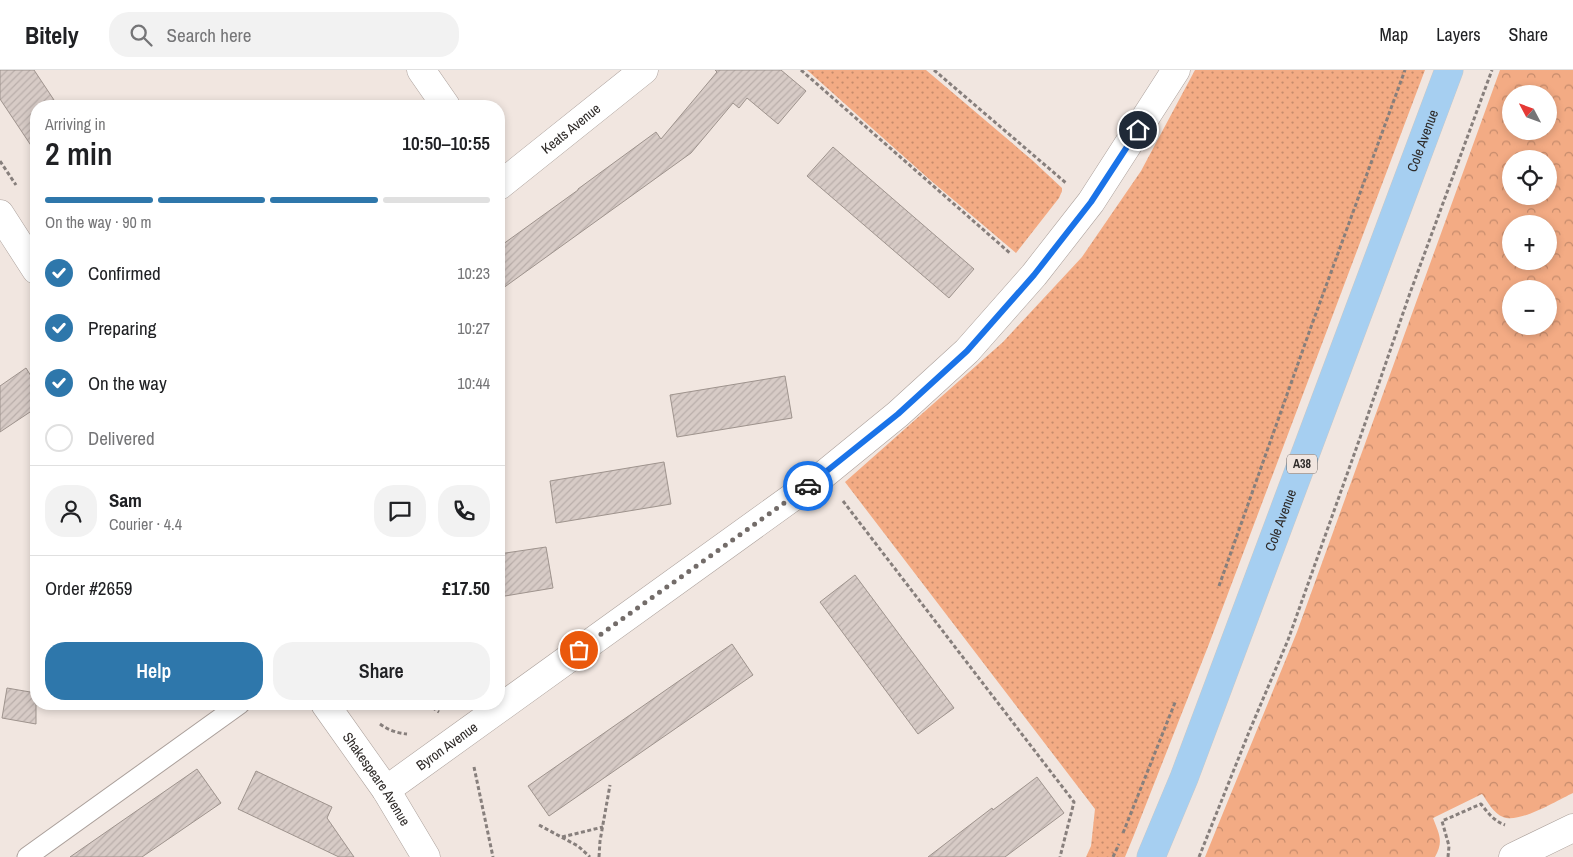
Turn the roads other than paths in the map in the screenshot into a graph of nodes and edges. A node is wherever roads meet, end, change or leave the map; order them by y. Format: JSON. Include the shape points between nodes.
{"nodes":[{"id":1,"x":421,"y":70,"type":"edge"},
{"id":2,"x":644,"y":70,"type":"edge"},
{"id":3,"x":1176,"y":70,"type":"edge"},
{"id":4,"x":1449,"y":70,"type":"edge"},
{"id":5,"x":442,"y":100,"type":"edge"},
{"id":6,"x":505,"y":179,"type":"edge"},
{"id":7,"x":0,"y":214,"type":"edge"},
{"id":8,"x":30,"y":261,"type":"edge"},
{"id":9,"x":505,"y":703,"type":"edge"},
{"id":10,"x":232,"y":710,"type":"edge"},
{"id":11,"x":329,"y":710,"type":"edge"},
{"id":12,"x":496,"y":710,"type":"edge"},
{"id":13,"x":386,"y":790,"type":"junction"},
{"id":14,"x":1573,"y":828,"type":"edge"},
{"id":15,"x":27,"y":857,"type":"edge"},
{"id":16,"x":426,"y":857,"type":"edge"},
{"id":17,"x":1151,"y":857,"type":"edge"},
{"id":18,"x":1513,"y":857,"type":"edge"}],
"edges":[{"from":1,"to":5,"type":"street"},
{"from":2,"to":6,"type":"street","name":"Keats Avenue"},
{"from":3,"to":9,"type":"street","name":"Byron Avenue","via":[[1091,202],[1034,275],[967,351],[898,414],[822,476]]},
{"from":4,"to":17,"type":"highway","name":"Cole Avenue","number":"A38","via":[[1184,778]]},
{"from":7,"to":8,"type":"street"},
{"from":10,"to":15,"type":"lane"},
{"from":11,"to":13,"type":"street","name":"Shakespeare Avenue"},
{"from":12,"to":13,"type":"street","name":"Byron Avenue"},
{"from":13,"to":16,"type":"street","name":"Shakespeare Avenue"},
{"from":14,"to":18,"type":"street"}]}
